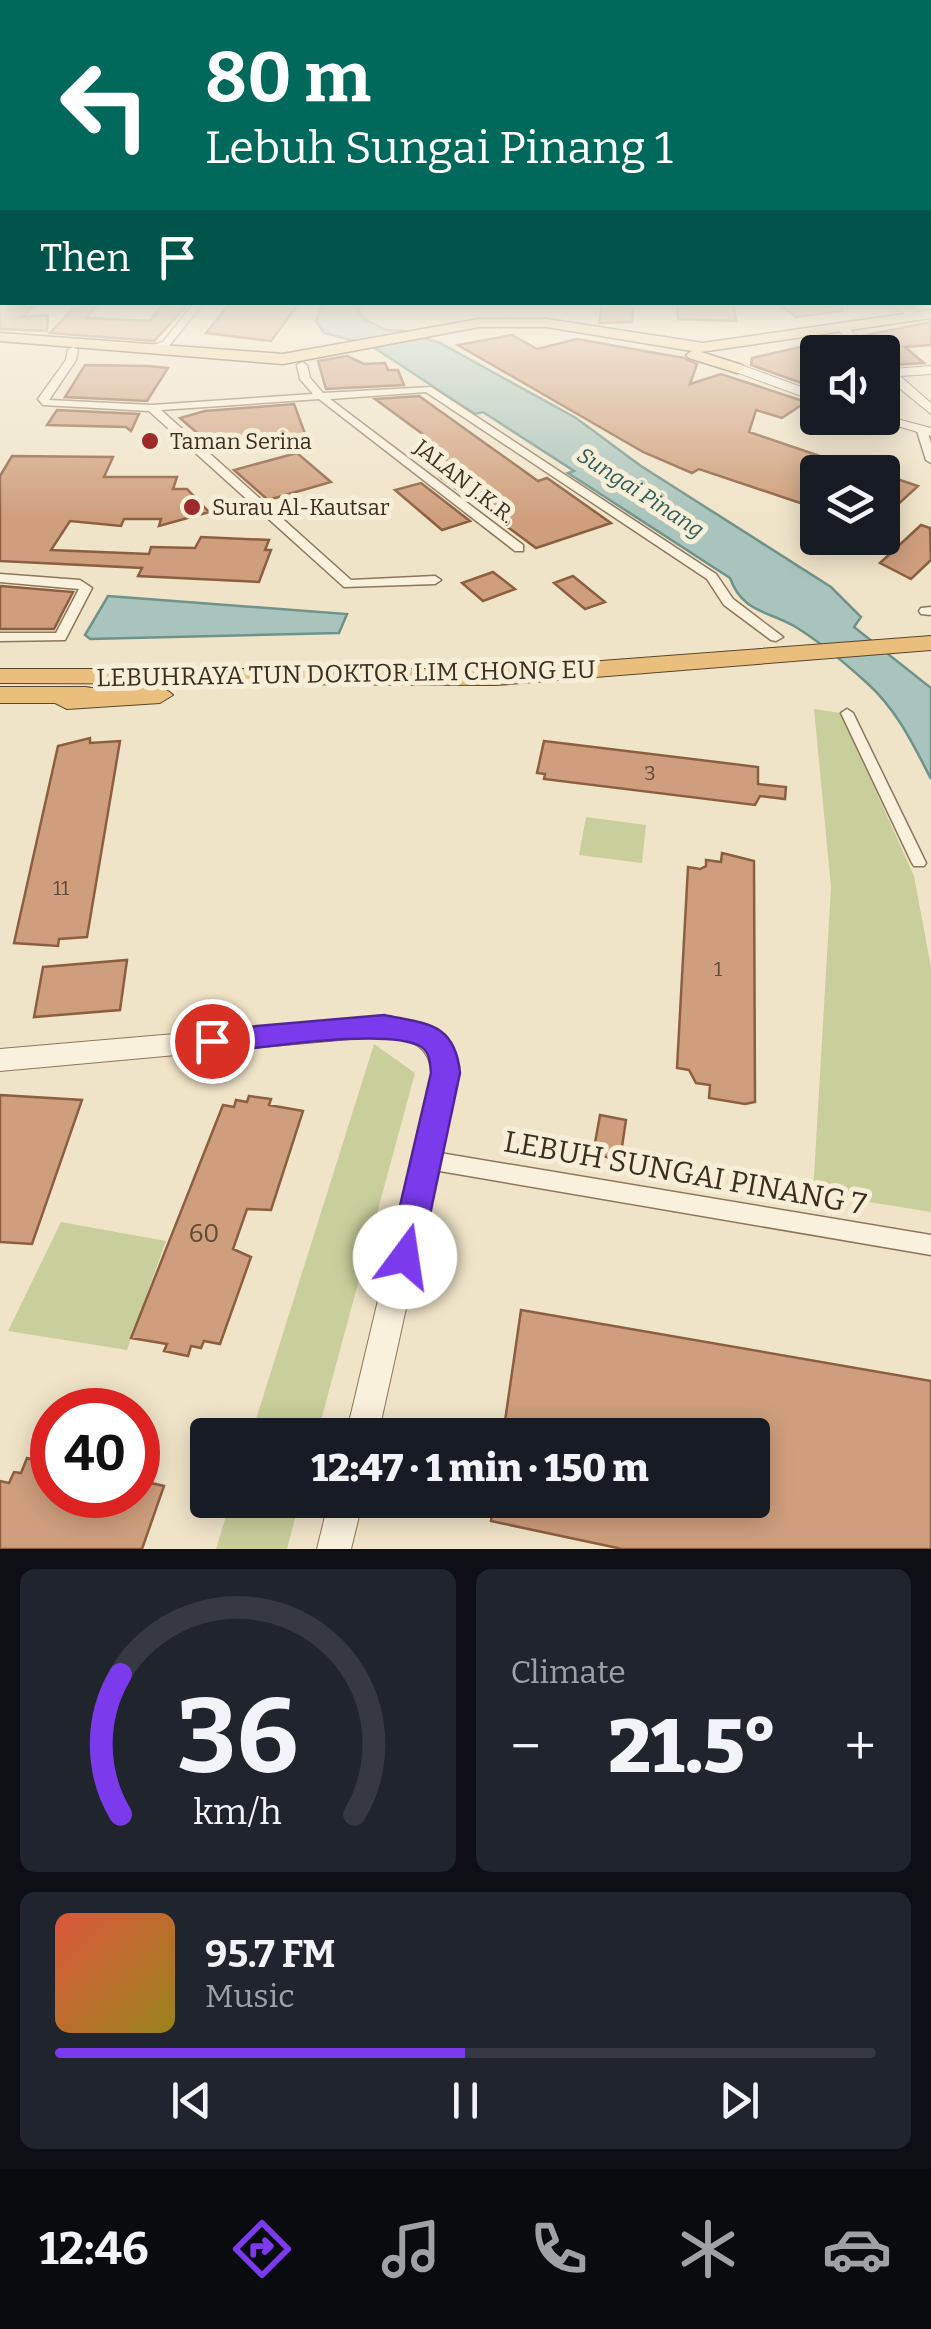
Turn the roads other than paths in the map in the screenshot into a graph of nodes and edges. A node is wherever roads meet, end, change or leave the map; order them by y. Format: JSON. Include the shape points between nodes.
{"nodes":[{"id":1,"x":62,"y":373,"type":"edge"},
{"id":2,"x":304,"y":373,"type":"edge"},
{"id":3,"x":751,"y":373,"type":"edge"},
{"id":4,"x":900,"y":382,"type":"edge"},
{"id":5,"x":800,"y":391,"type":"edge"},
{"id":6,"x":318,"y":394,"type":"junction"},
{"id":7,"x":152,"y":408,"type":"junction"},
{"id":8,"x":930,"y":409,"type":"edge"},
{"id":9,"x":900,"y":419,"type":"edge"},
{"id":10,"x":900,"y":424,"type":"edge"},
{"id":11,"x":926,"y":432,"type":"edge"},
{"id":12,"x":931,"y":460,"type":"edge"},
{"id":13,"x":519,"y":548,"type":"dead end"},
{"id":14,"x":0,"y":578,"type":"edge"},
{"id":15,"x":435,"y":580,"type":"dead end"},
{"id":16,"x":0,"y":636,"type":"edge"},
{"id":17,"x":776,"y":637,"type":"dead end"},
{"id":18,"x":931,"y":644,"type":"edge"},
{"id":19,"x":931,"y":662,"type":"edge"},
{"id":20,"x":0,"y":663,"type":"edge"},
{"id":21,"x":0,"y":676,"type":"edge"},
{"id":22,"x":665,"y":676,"type":"junction"},
{"id":23,"x":162,"y":685,"type":"junction"},
{"id":24,"x":0,"y":695,"type":"edge"},
{"id":25,"x":0,"y":706,"type":"edge"},
{"id":26,"x":847,"y":713,"type":"dead end"},
{"id":27,"x":919,"y":863,"type":"dead end"},
{"id":28,"x":0,"y":1060,"type":"edge"},
{"id":29,"x":428,"y":1160,"type":"junction"},
{"id":30,"x":931,"y":1245,"type":"edge"},
{"id":31,"x":366,"y":1418,"type":"edge"},
{"id":32,"x":342,"y":1518,"type":"edge"},
{"id":33,"x":334,"y":1549,"type":"edge"}],
"edges":[{"from":1,"to":7,"type":"street","via":[[46,403]]},
{"from":2,"to":6,"type":"street","name":"JALAN J.K.R."},
{"from":3,"to":5,"type":"street"},
{"from":4,"to":8,"type":"street"},
{"from":6,"to":7,"type":"street"},
{"from":6,"to":13,"type":"street","name":"JALAN J.K.R."},
{"from":6,"to":17,"type":"street","via":[[428,390],[712,577],[728,602]]},
{"from":7,"to":15,"type":"street","via":[[348,584]]},
{"from":8,"to":9,"type":"street","via":[[923,421]]},
{"from":10,"to":11,"type":"street"},
{"from":11,"to":12,"type":"street"},
{"from":14,"to":16,"type":"street","via":[[86,588],[60,637]]},
{"from":18,"to":22,"type":"highway","name":"LEBUHRAYA TUN DOKTOR LIM CHONG EU"},
{"from":19,"to":22,"type":"highway","name":"LEBUHRAYA TUN DOKTOR LIM CHONG EU"},
{"from":20,"to":23,"type":"highway","via":[[100,667]]},
{"from":21,"to":23,"type":"highway","name":"LEBUHRAYA TUN DOKTOR LIM CHONG EU"},
{"from":22,"to":23,"type":"highway","name":"LEBUHRAYA TUN DOKTOR LIM CHONG EU","via":[[475,696]]},
{"from":23,"to":24,"type":"highway","name":"LEBUHRAYA TUN DOKTOR LIM CHONG EU"},
{"from":23,"to":25,"type":"highway"},
{"from":26,"to":27,"type":"street"},
{"from":28,"to":29,"type":"street","via":[[384,1026],[430,1037],[444,1052]]},
{"from":29,"to":30,"type":"street","name":"LEBUH SUNGAI PINANG 7"},
{"from":29,"to":31,"type":"street"},
{"from":32,"to":33,"type":"street"}]}
